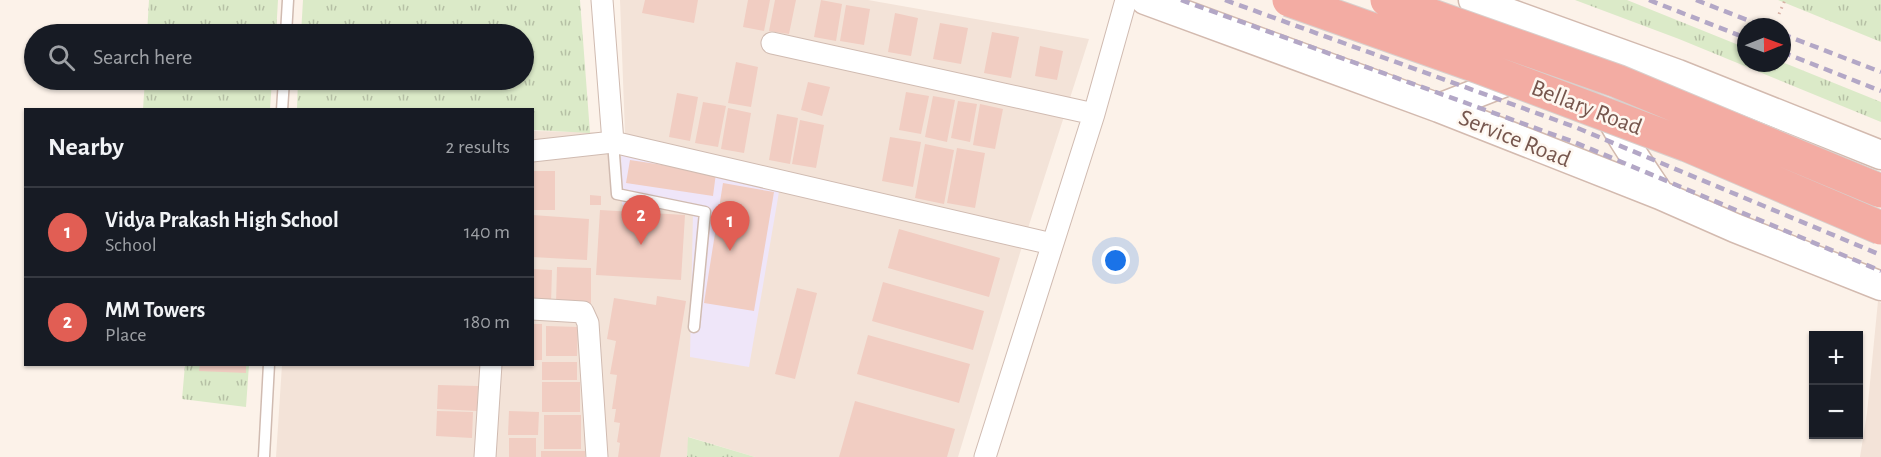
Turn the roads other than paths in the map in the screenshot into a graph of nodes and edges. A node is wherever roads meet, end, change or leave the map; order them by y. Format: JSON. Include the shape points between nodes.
{"nodes":[{"id":1,"x":288,"y":0,"type":"edge"},
{"id":2,"x":602,"y":0,"type":"edge"},
{"id":3,"x":1126,"y":0,"type":"edge"},
{"id":4,"x":1145,"y":0,"type":"edge"},
{"id":5,"x":1289,"y":0,"type":"edge"},
{"id":6,"x":1387,"y":0,"type":"edge"},
{"id":7,"x":1475,"y":1,"type":"edge"},
{"id":8,"x":287,"y":24,"type":"edge"},
{"id":9,"x":772,"y":43,"type":"dead end"},
{"id":10,"x":1678,"y":74,"type":"junction"},
{"id":11,"x":283,"y":90,"type":"edge"},
{"id":12,"x":282,"y":108,"type":"edge"},
{"id":13,"x":1439,"y":108,"type":"junction"},
{"id":14,"x":1094,"y":114,"type":"junction"},
{"id":15,"x":613,"y":142,"type":"junction"},
{"id":16,"x":534,"y":151,"type":"edge"},
{"id":17,"x":1881,"y":155,"type":"edge"},
{"id":18,"x":1881,"y":191,"type":"edge"},
{"id":19,"x":1660,"y":195,"type":"junction"},
{"id":20,"x":1881,"y":228,"type":"edge"},
{"id":21,"x":1052,"y":244,"type":"junction"},
{"id":22,"x":1881,"y":286,"type":"edge"},
{"id":23,"x":534,"y":309,"type":"edge"},
{"id":24,"x":694,"y":327,"type":"dead end"},
{"id":25,"x":269,"y":366,"type":"edge"},
{"id":26,"x":491,"y":366,"type":"edge"},
{"id":27,"x":264,"y":457,"type":"edge"},
{"id":28,"x":485,"y":457,"type":"edge"},
{"id":29,"x":597,"y":457,"type":"edge"},
{"id":30,"x":985,"y":457,"type":"edge"}],
"edges":[{"from":1,"to":8,"type":"lane"},
{"from":2,"to":15,"type":"street"},
{"from":3,"to":14,"type":"street"},
{"from":4,"to":13,"type":"main road","name":"Service Road"},
{"from":5,"to":20,"type":"highway","name":"Bellary Road","bridge":true,"via":[[1479,66],[1687,145]]},
{"from":6,"to":18,"type":"highway","name":"Bellary Road","bridge":true,"via":[[1617,81]]},
{"from":7,"to":10,"type":"main road"},
{"from":7,"to":13,"type":"main road","via":[[1508,29],[1518,44],[1518,64],[1508,81]]},
{"from":9,"to":14,"type":"street"},
{"from":10,"to":17,"type":"main road"},
{"from":10,"to":19,"type":"main road","via":[[1618,70],[1605,83],[1603,96],[1615,124]]},
{"from":11,"to":12,"type":"lane"},
{"from":13,"to":19,"type":"main road","name":"Service Road"},
{"from":14,"to":21,"type":"street"},
{"from":15,"to":16,"type":"street"},
{"from":15,"to":21,"type":"street"},
{"from":15,"to":24,"type":"lane","via":[[617,194],[705,212]]},
{"from":19,"to":22,"type":"main road","name":"Service Road"},
{"from":21,"to":30,"type":"street"},
{"from":23,"to":29,"type":"street","via":[[583,312],[588,323]]},
{"from":25,"to":27,"type":"lane"},
{"from":26,"to":28,"type":"street"}]}
